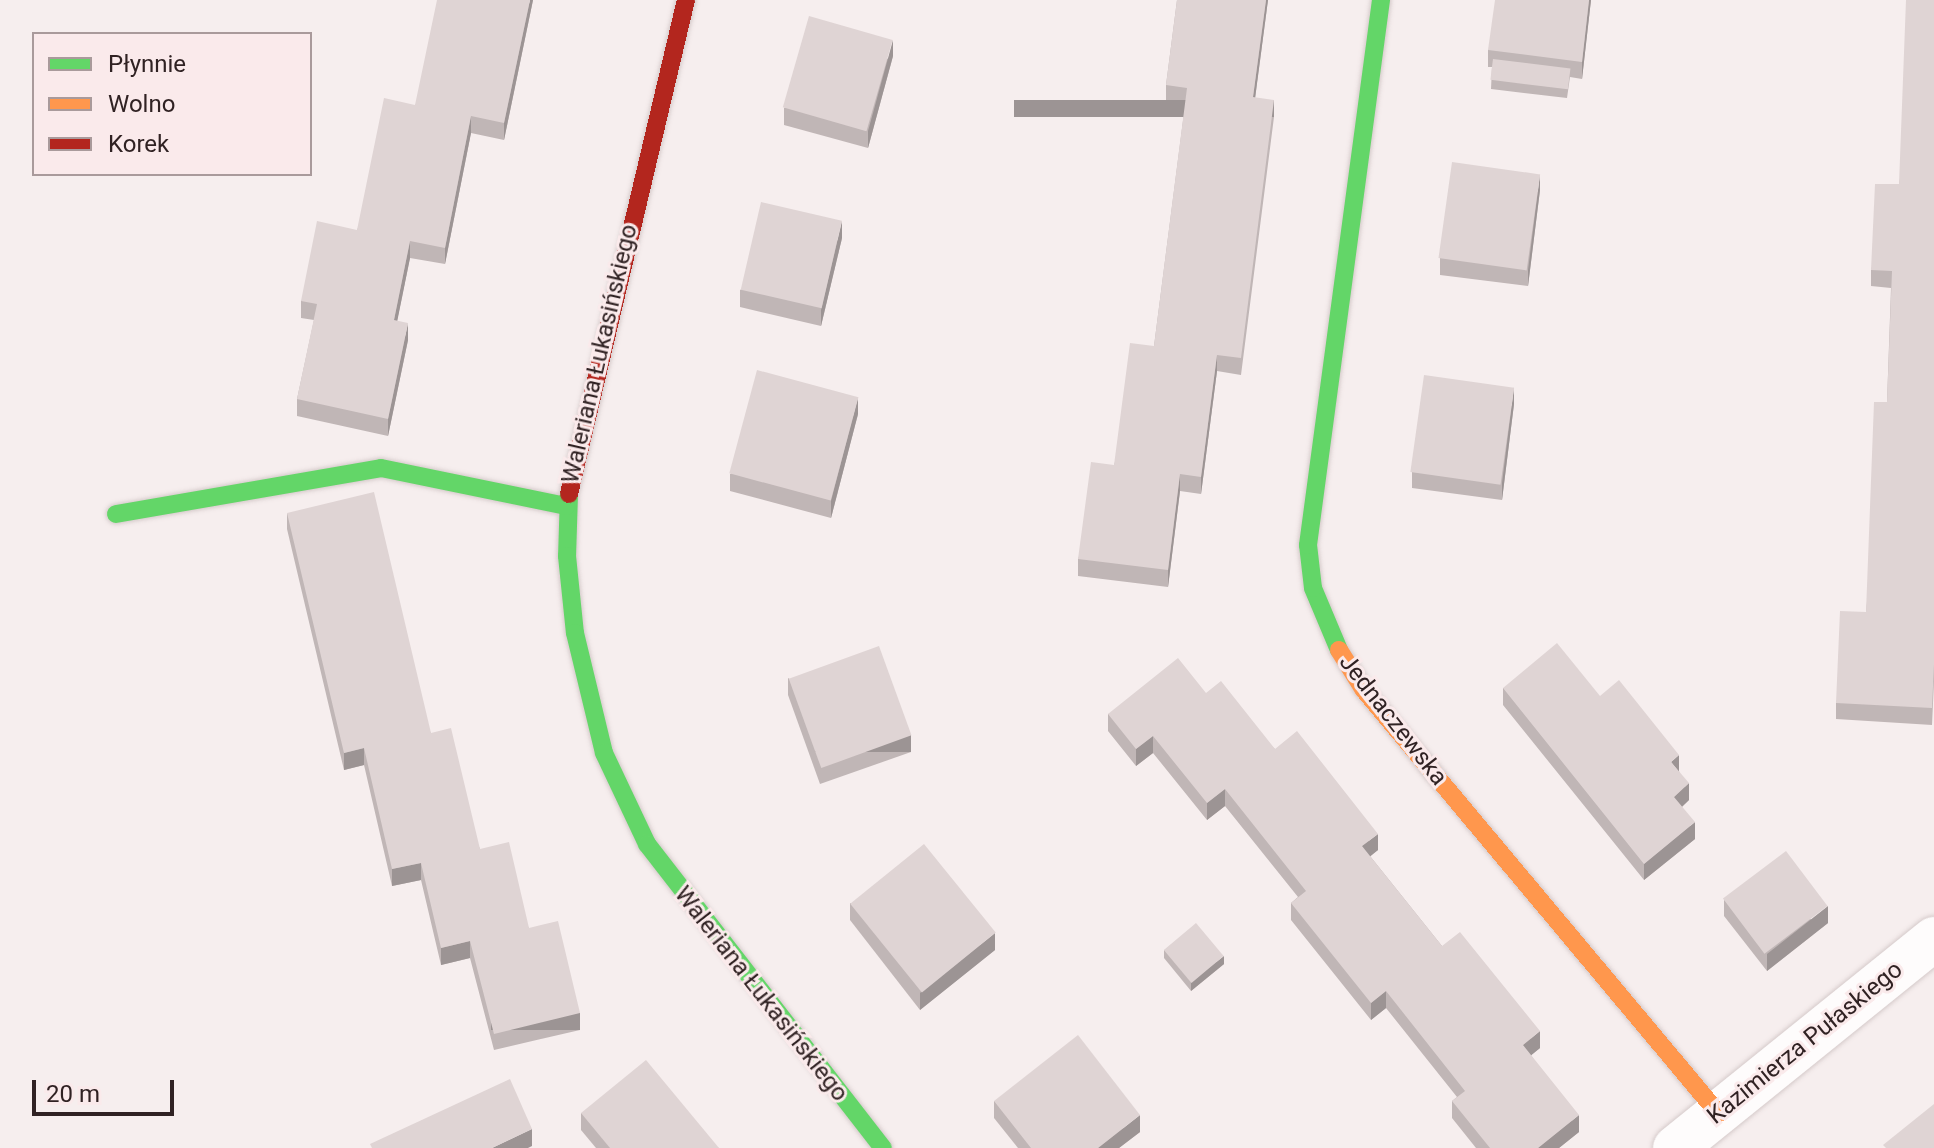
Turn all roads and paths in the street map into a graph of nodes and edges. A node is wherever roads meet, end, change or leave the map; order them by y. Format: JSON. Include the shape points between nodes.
{"nodes":[{"id":1,"x":686,"y":0,"type":"edge"},
{"id":2,"x":1381,"y":0,"type":"edge"},
{"id":3,"x":566,"y":506,"type":"junction"},
{"id":4,"x":116,"y":514,"type":"dead end"},
{"id":5,"x":1934,"y":939,"type":"edge"},
{"id":6,"x":1718,"y":1113,"type":"junction"},
{"id":7,"x":883,"y":1148,"type":"edge"},
{"id":8,"x":1675,"y":1148,"type":"edge"}],
"edges":[{"from":1,"to":3,"type":"street","name":"Waleriana Łukasińskiego","via":[[586,393]]},
{"from":2,"to":6,"type":"street","name":"Jednaczewska","via":[[1311,510],[1313,588],[1333,641],[1364,690]]},
{"from":3,"to":4,"type":"street","via":[[381,468]]},
{"from":3,"to":7,"type":"street","name":"Waleriana Łukasińskiego","via":[[569,583],[582,672],[621,795],[675,885]]},
{"from":5,"to":6,"type":"street","name":"Kazimierza Pułaskiego"},
{"from":6,"to":8,"type":"street","name":"Kazimierza Pułaskiego"}]}
